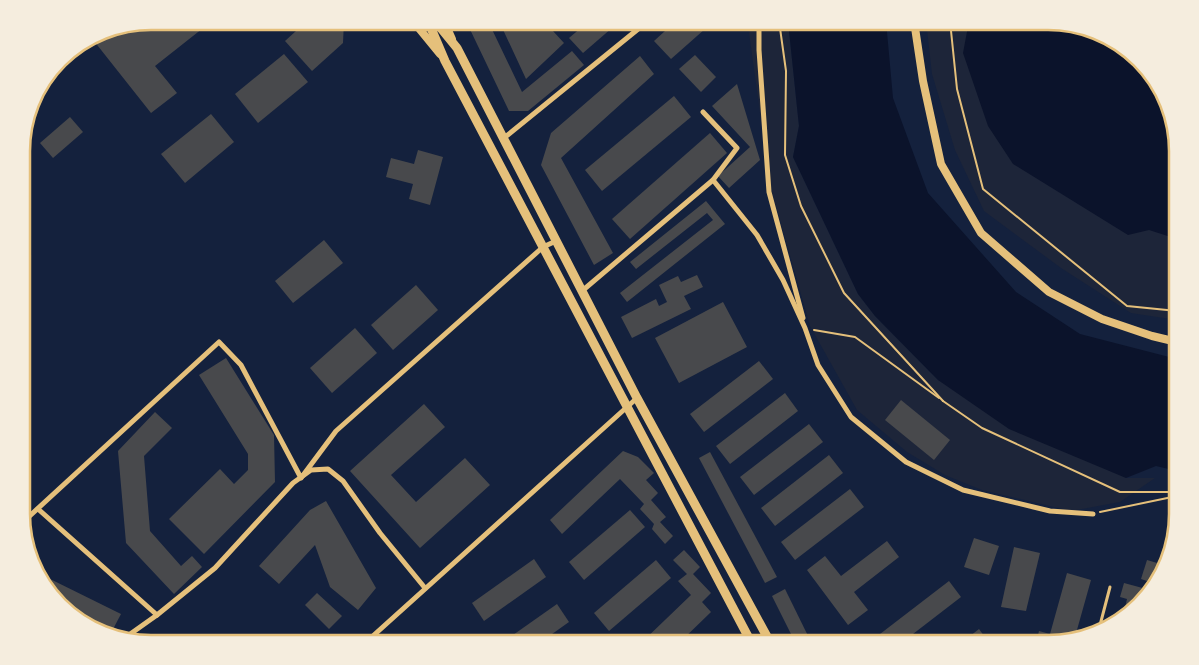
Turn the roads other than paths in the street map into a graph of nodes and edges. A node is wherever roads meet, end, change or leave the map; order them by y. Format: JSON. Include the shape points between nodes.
{"nodes":[{"id":1,"x":420,"y":30,"type":"edge"},
{"id":2,"x":432,"y":30,"type":"edge"},
{"id":3,"x":442,"y":30,"type":"edge"},
{"id":4,"x":448,"y":30,"type":"edge"},
{"id":5,"x":637,"y":30,"type":"edge"},
{"id":6,"x":759,"y":30,"type":"edge"},
{"id":7,"x":915,"y":30,"type":"edge"},
{"id":8,"x":457,"y":48,"type":"junction"},
{"id":9,"x":445,"y":61,"type":"junction"},
{"id":10,"x":703,"y":112,"type":"dead end"},
{"id":11,"x":504,"y":138,"type":"junction"},
{"id":12,"x":713,"y":180,"type":"junction"},
{"id":13,"x":556,"y":241,"type":"junction"},
{"id":14,"x":543,"y":248,"type":"junction"},
{"id":15,"x":582,"y":291,"type":"junction"},
{"id":16,"x":804,"y":328,"type":"junction"},
{"id":17,"x":1169,"y":340,"type":"edge"},
{"id":18,"x":637,"y":398,"type":"junction"},
{"id":19,"x":627,"y":407,"type":"junction"},
{"id":20,"x":301,"y":478,"type":"junction"},
{"id":21,"x":38,"y":509,"type":"junction"},
{"id":22,"x":1093,"y":514,"type":"road end"},
{"id":23,"x":30,"y":516,"type":"edge"},
{"id":24,"x":425,"y":588,"type":"junction"},
{"id":25,"x":1110,"y":588,"type":"dead end"},
{"id":26,"x":157,"y":615,"type":"junction"},
{"id":27,"x":1100,"y":624,"type":"edge"},
{"id":28,"x":131,"y":633,"type":"edge"},
{"id":29,"x":374,"y":635,"type":"edge"},
{"id":30,"x":747,"y":635,"type":"edge"},
{"id":31,"x":766,"y":635,"type":"edge"}],
"edges":[{"from":1,"to":9,"type":"street"},
{"from":2,"to":9,"type":"main road"},
{"from":3,"to":8,"type":"main road"},
{"from":4,"to":8,"type":"street"},
{"from":5,"to":11,"type":"street"},
{"from":6,"to":16,"type":"street","via":[[769,192]]},
{"from":7,"to":17,"type":"street","via":[[941,164],[980,232],[1049,292],[1102,319]]},
{"from":8,"to":11,"type":"main road"},
{"from":9,"to":14,"type":"main road"},
{"from":10,"to":12,"type":"street","via":[[736,148]]},
{"from":11,"to":13,"type":"main road"},
{"from":12,"to":15,"type":"street"},
{"from":12,"to":16,"type":"street","via":[[757,235],[783,280]]},
{"from":13,"to":14,"type":"street"},
{"from":13,"to":15,"type":"main road"},
{"from":14,"to":19,"type":"main road"},
{"from":14,"to":20,"type":"street","via":[[336,431]]},
{"from":15,"to":18,"type":"main road"},
{"from":16,"to":22,"type":"street","via":[[818,365],[852,417],[906,462],[963,490],[1050,511]]},
{"from":18,"to":19,"type":"street"},
{"from":18,"to":31,"type":"main road"},
{"from":19,"to":24,"type":"street"},
{"from":19,"to":30,"type":"main road"},
{"from":20,"to":21,"type":"street","via":[[240,365],[219,342]]},
{"from":20,"to":24,"type":"street","via":[[311,470],[328,469],[343,481],[380,534]]},
{"from":20,"to":26,"type":"street","via":[[215,568]]},
{"from":21,"to":23,"type":"street"},
{"from":21,"to":26,"type":"street"},
{"from":24,"to":29,"type":"street"},
{"from":25,"to":27,"type":"lane"},
{"from":26,"to":28,"type":"street"}]}
